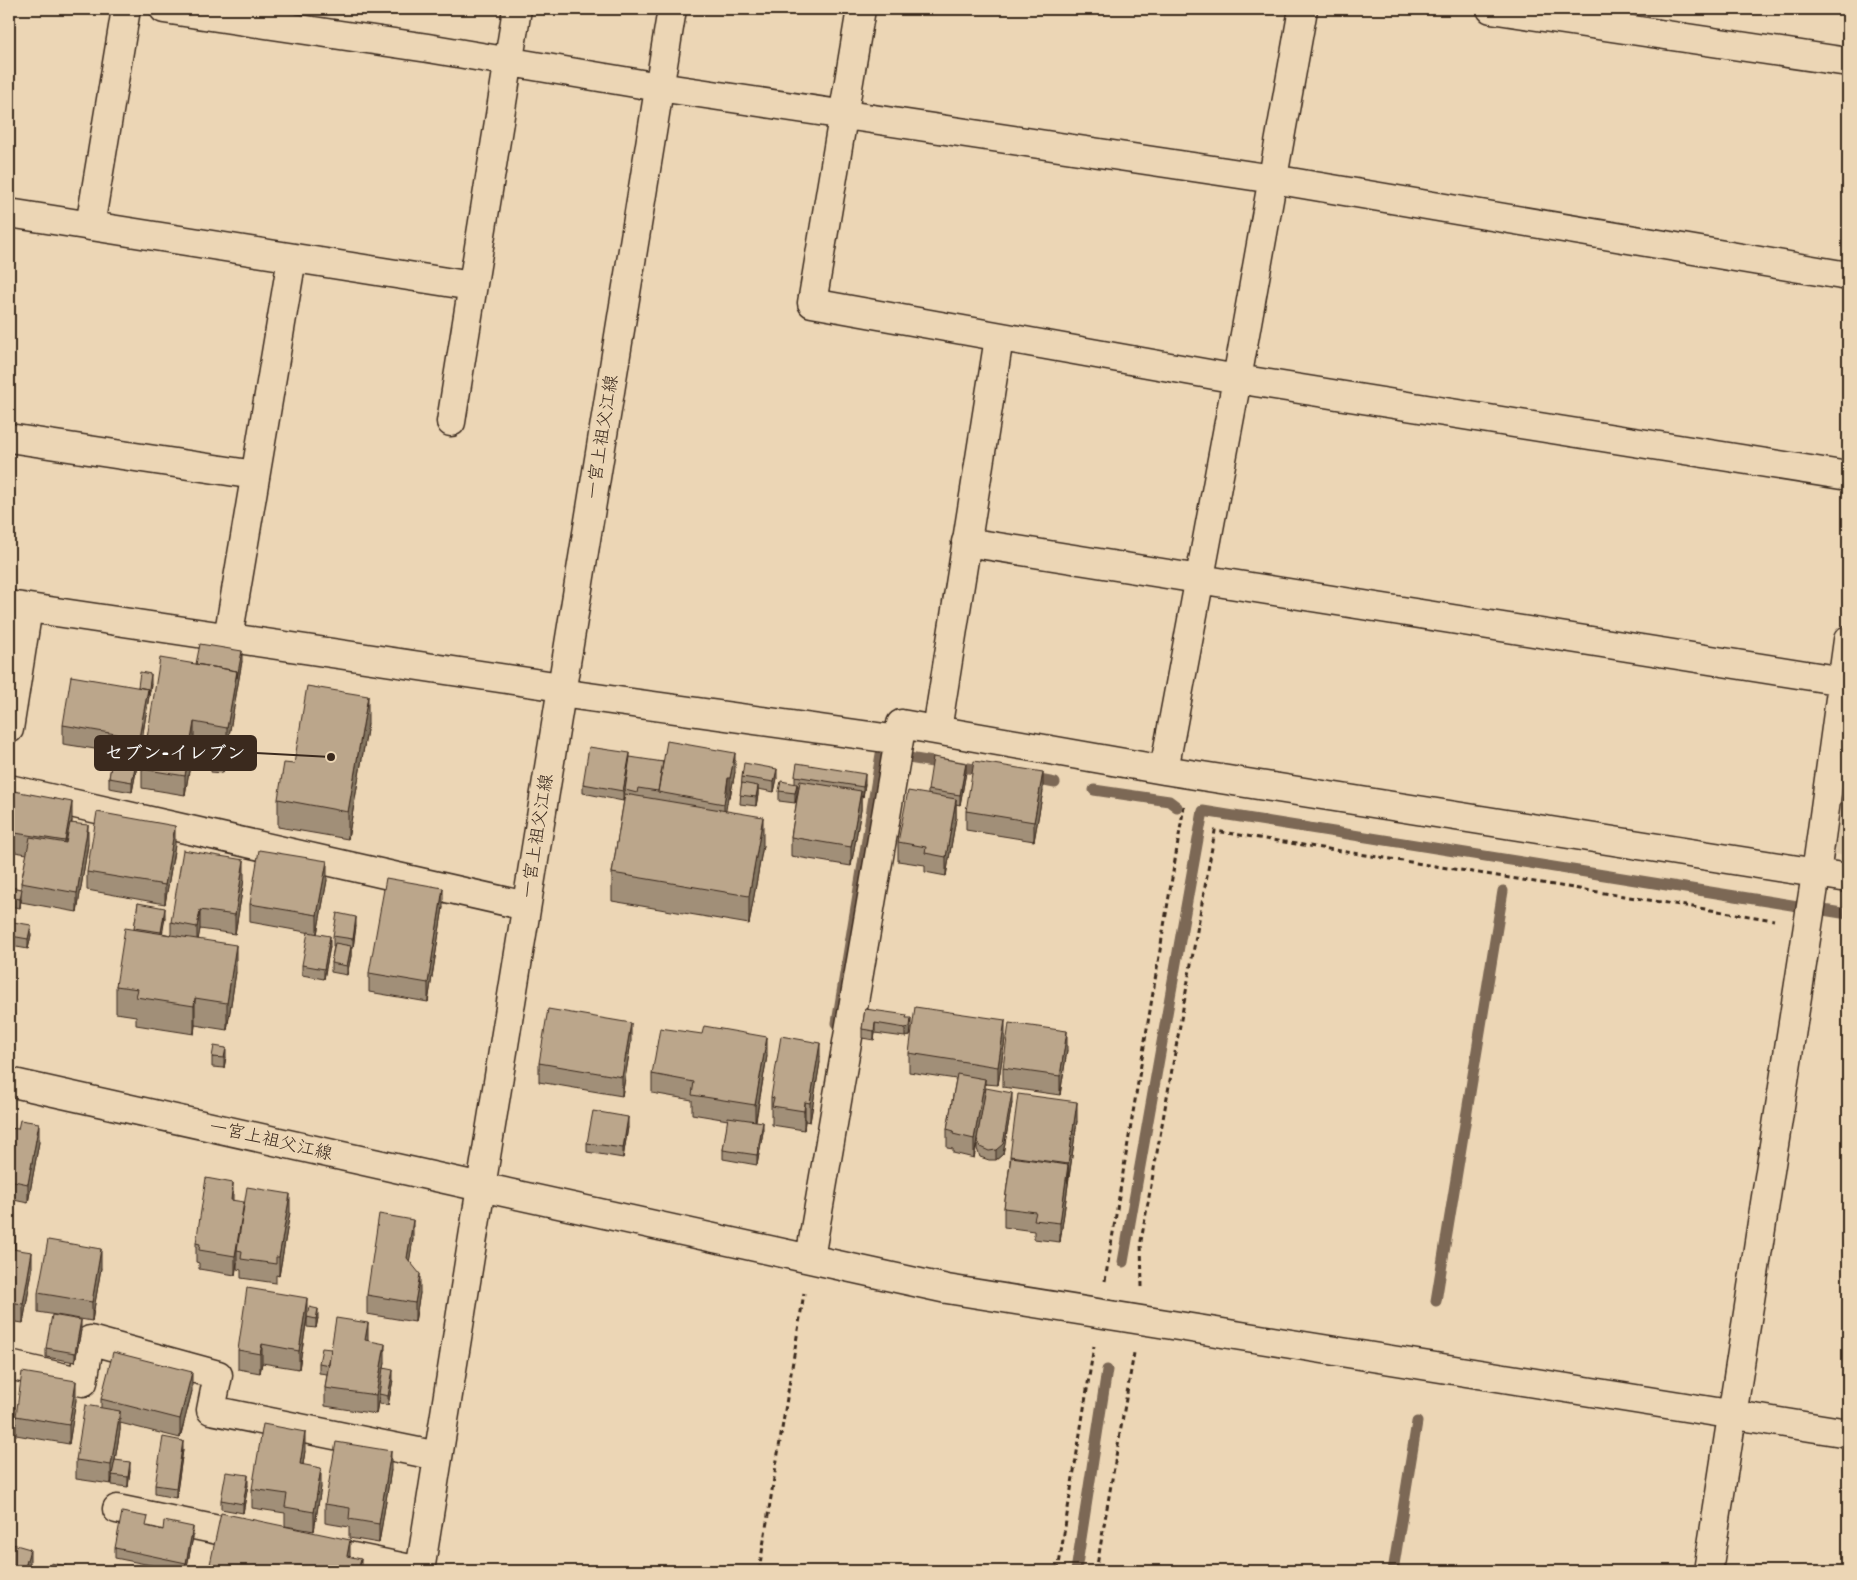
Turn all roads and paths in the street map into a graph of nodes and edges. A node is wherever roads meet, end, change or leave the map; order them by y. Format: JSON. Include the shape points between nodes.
{"nodes":[{"id":1,"x":126,"y":9,"type":"edge"},
{"id":2,"x":164,"y":9,"type":"edge"},
{"id":3,"x":517,"y":9,"type":"edge"},
{"id":4,"x":672,"y":9,"type":"edge"},
{"id":5,"x":861,"y":9,"type":"edge"},
{"id":6,"x":1303,"y":9,"type":"edge"},
{"id":7,"x":1491,"y":9,"type":"edge"},
{"id":8,"x":507,"y":61,"type":"junction"},
{"id":9,"x":1848,"y":62,"type":"edge"},
{"id":10,"x":660,"y":88,"type":"junction"},
{"id":11,"x":843,"y":114,"type":"junction"},
{"id":12,"x":1273,"y":179,"type":"junction"},
{"id":13,"x":9,"y":213,"type":"edge"},
{"id":14,"x":90,"y":226,"type":"junction"},
{"id":15,"x":292,"y":258,"type":"junction"},
{"id":16,"x":1848,"y":276,"type":"edge"},
{"id":17,"x":472,"y":286,"type":"junction"},
{"id":18,"x":999,"y":338,"type":"junction"},
{"id":19,"x":1237,"y":379,"type":"junction"},
{"id":20,"x":451,"y":422,"type":"dead end"},
{"id":21,"x":9,"y":438,"type":"edge"},
{"id":22,"x":255,"y":475,"type":"junction"},
{"id":23,"x":1848,"y":476,"type":"edge"},
{"id":24,"x":966,"y":542,"type":"junction"},
{"id":25,"x":1199,"y":579,"type":"junction"},
{"id":26,"x":18,"y":607,"type":"edge"},
{"id":27,"x":228,"y":638,"type":"junction"},
{"id":28,"x":1848,"y":640,"type":"edge"},
{"id":29,"x":1843,"y":681,"type":"junction"},
{"id":30,"x":561,"y":690,"type":"junction"},
{"id":31,"x":9,"y":729,"type":"edge"},
{"id":32,"x":938,"y":730,"type":"junction"},
{"id":33,"x":899,"y":740,"type":"junction"},
{"id":34,"x":1176,"y":771,"type":"junction"},
{"id":35,"x":9,"y":789,"type":"edge"},
{"id":36,"x":1848,"y":878,"type":"edge"},
{"id":37,"x":1811,"y":905,"type":"junction"},
{"id":38,"x":526,"y":906,"type":"junction"},
{"id":39,"x":9,"y":1082,"type":"edge"},
{"id":40,"x":481,"y":1187,"type":"junction"},
{"id":41,"x":810,"y":1258,"type":"junction"},
{"id":42,"x":1100,"y":1313,"type":"junction"},
{"id":43,"x":1140,"y":1320,"type":"junction"},
{"id":44,"x":9,"y":1365,"type":"edge"},
{"id":45,"x":1733,"y":1414,"type":"junction"},
{"id":46,"x":1848,"y":1433,"type":"edge"},
{"id":47,"x":438,"y":1456,"type":"junction"},
{"id":48,"x":117,"y":1509,"type":"dead end"},
{"id":49,"x":420,"y":1571,"type":"edge"},
{"id":50,"x":760,"y":1571,"type":"edge"},
{"id":51,"x":1058,"y":1571,"type":"edge"},
{"id":52,"x":1096,"y":1571,"type":"edge"},
{"id":53,"x":1708,"y":1571,"type":"edge"}],
"edges":[{"from":1,"to":14,"type":"street"},
{"from":2,"to":8,"type":"street"},
{"from":3,"to":8,"type":"street"},
{"from":4,"to":10,"type":"street","name":"一宮上祖父江線"},
{"from":5,"to":11,"type":"street"},
{"from":6,"to":12,"type":"street"},
{"from":7,"to":9,"type":"street"},
{"from":8,"to":10,"type":"street"},
{"from":8,"to":17,"type":"street"},
{"from":10,"to":11,"type":"street"},
{"from":10,"to":30,"type":"street","name":"一宮上祖父江線"},
{"from":11,"to":12,"type":"street"},
{"from":11,"to":18,"type":"street","via":[[812,303]]},
{"from":12,"to":16,"type":"street"},
{"from":12,"to":19,"type":"street"},
{"from":13,"to":14,"type":"street"},
{"from":14,"to":15,"type":"street"},
{"from":15,"to":17,"type":"street"},
{"from":15,"to":22,"type":"street"},
{"from":17,"to":20,"type":"street"},
{"from":18,"to":19,"type":"street"},
{"from":18,"to":24,"type":"street"},
{"from":19,"to":23,"type":"street"},
{"from":19,"to":25,"type":"street"},
{"from":21,"to":22,"type":"street"},
{"from":22,"to":27,"type":"street"},
{"from":24,"to":25,"type":"street"},
{"from":24,"to":32,"type":"street"},
{"from":25,"to":29,"type":"street"},
{"from":25,"to":34,"type":"street"},
{"from":26,"to":27,"type":"street"},
{"from":26,"to":31,"type":"street"},
{"from":27,"to":30,"type":"street"},
{"from":28,"to":29,"type":"street"},
{"from":29,"to":37,"type":"street"},
{"from":30,"to":33,"type":"street"},
{"from":30,"to":38,"type":"street","name":"一宮上祖父江線"},
{"from":32,"to":33,"type":"street","via":[[901,724]]},
{"from":32,"to":34,"type":"street"},
{"from":33,"to":41,"type":"street"},
{"from":34,"to":37,"type":"street"},
{"from":34,"to":42,"type":"path"},
{"from":35,"to":38,"type":"street"},
{"from":36,"to":37,"type":"street"},
{"from":37,"to":43,"type":"path","via":[[1215,831],[1141,1242]]},
{"from":37,"to":45,"type":"street"},
{"from":38,"to":40,"type":"street","name":"一宮上祖父江線"},
{"from":39,"to":40,"type":"street","name":"一宮上祖父江線"},
{"from":40,"to":41,"type":"street"},
{"from":40,"to":47,"type":"street"},
{"from":41,"to":42,"type":"street","via":[[947,1289]]},
{"from":41,"to":50,"type":"path"},
{"from":42,"to":43,"type":"street"},
{"from":42,"to":51,"type":"path"},
{"from":43,"to":45,"type":"street"},
{"from":43,"to":52,"type":"path"},
{"from":44,"to":47,"type":"street","via":[[83,1382],[90,1340],[218,1375],[211,1410]]},
{"from":45,"to":46,"type":"street"},
{"from":45,"to":53,"type":"street"},
{"from":47,"to":49,"type":"street"},
{"from":48,"to":49,"type":"street"}]}
